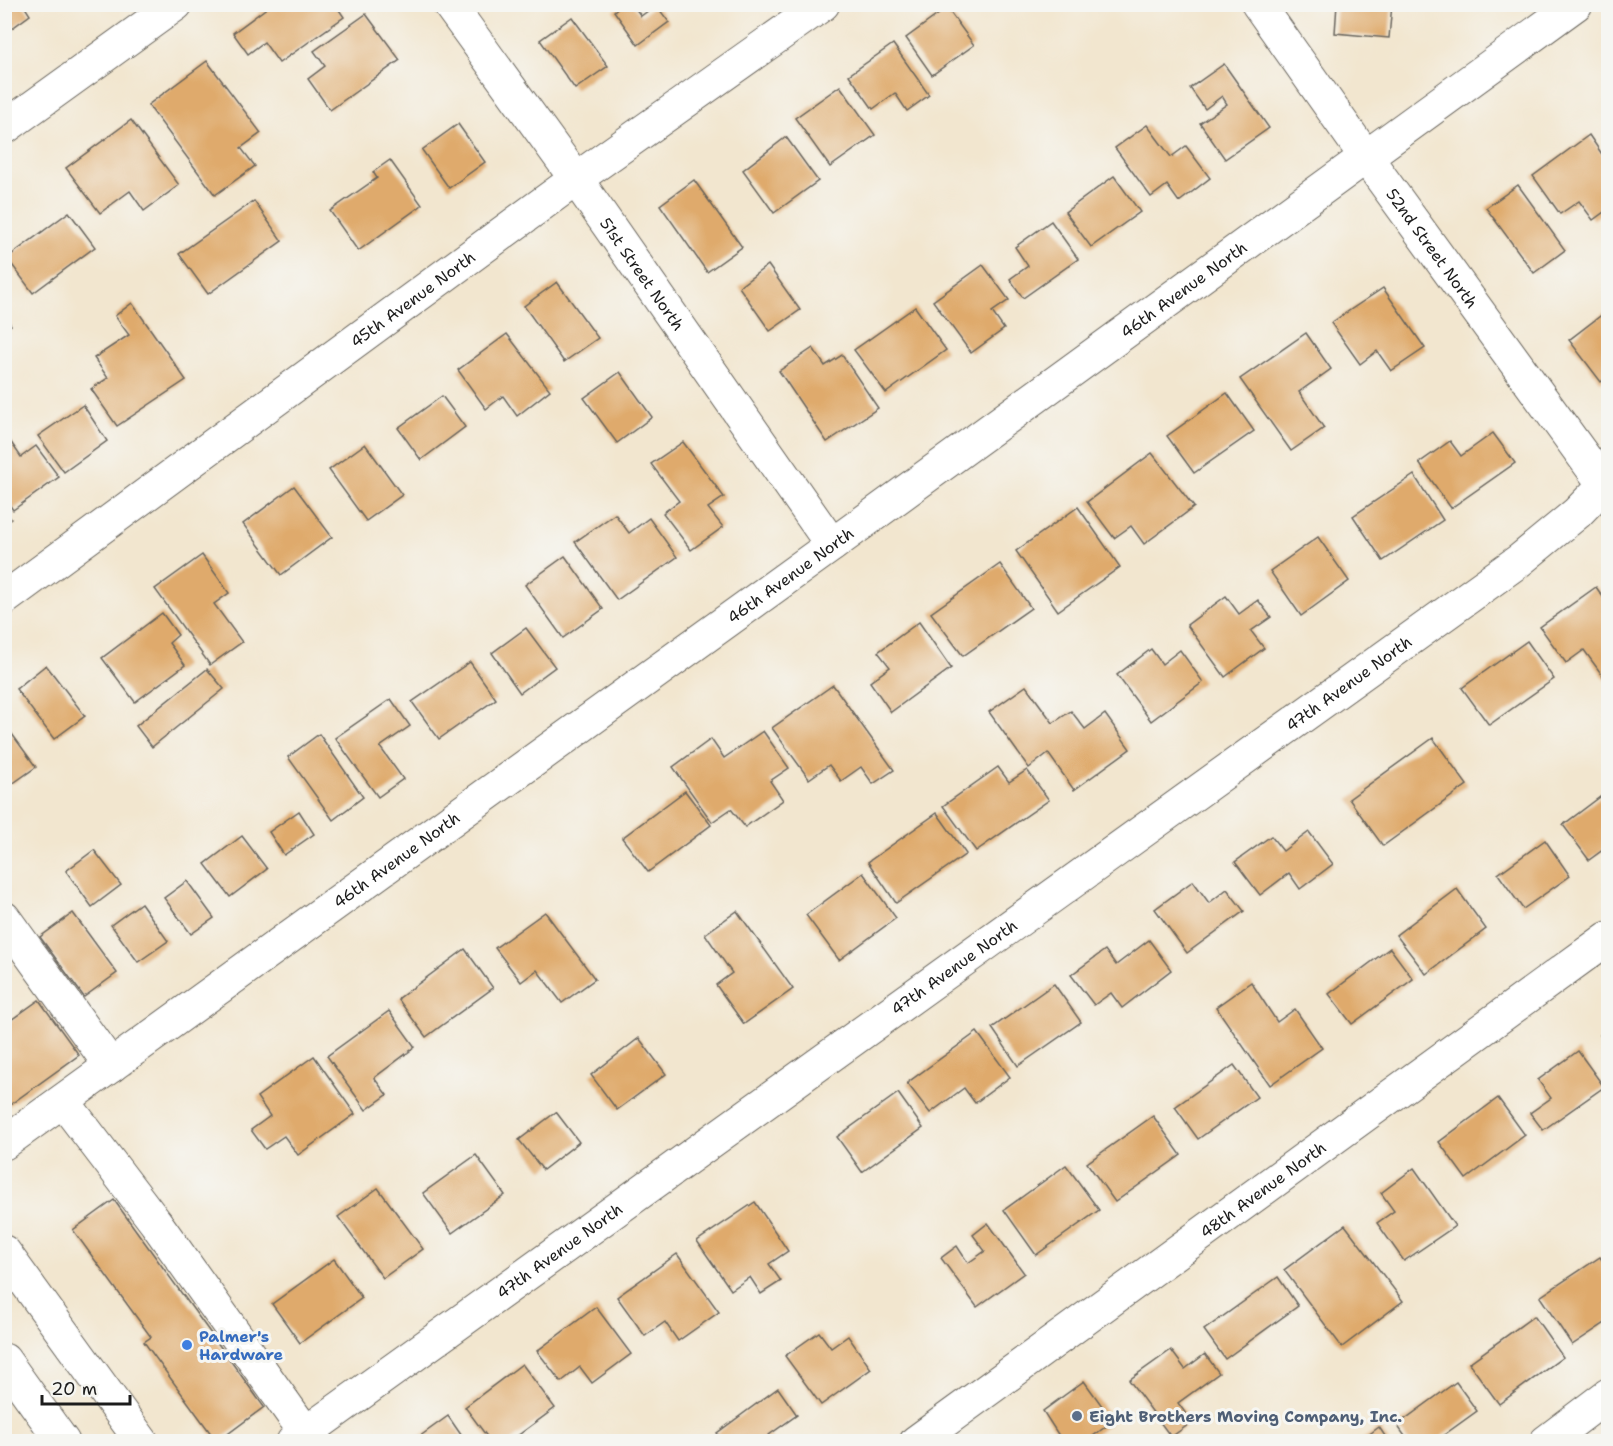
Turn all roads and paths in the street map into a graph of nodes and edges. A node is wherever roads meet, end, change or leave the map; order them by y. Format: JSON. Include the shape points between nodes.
{"nodes":[{"id":1,"x":176,"y":4,"type":"edge"},
{"id":2,"x":449,"y":4,"type":"edge"},
{"id":3,"x":823,"y":4,"type":"edge"},
{"id":4,"x":1258,"y":4,"type":"edge"},
{"id":5,"x":1576,"y":4,"type":"edge"},
{"id":6,"x":4,"y":128,"type":"edge"},
{"id":7,"x":1366,"y":157,"type":"junction"},
{"id":8,"x":576,"y":180,"type":"junction"},
{"id":9,"x":1607,"y":485,"type":"edge"},
{"id":10,"x":832,"y":545,"type":"junction"},
{"id":11,"x":4,"y":599,"type":"edge"},
{"id":12,"x":4,"y":918,"type":"edge"},
{"id":13,"x":1608,"y":938,"type":"edge"},
{"id":14,"x":111,"y":1066,"type":"junction"},
{"id":15,"x":63,"y":1101,"type":"junction"},
{"id":16,"x":4,"y":1143,"type":"edge"},
{"id":17,"x":4,"y":1252,"type":"edge"},
{"id":18,"x":4,"y":1360,"type":"edge"},
{"id":19,"x":1608,"y":1395,"type":"edge"},
{"id":20,"x":299,"y":1437,"type":"edge"},
{"id":21,"x":63,"y":1442,"type":"edge"},
{"id":22,"x":142,"y":1442,"type":"edge"},
{"id":23,"x":916,"y":1442,"type":"edge"},
{"id":24,"x":1546,"y":1442,"type":"edge"}],
"edges":[{"from":1,"to":6,"type":"street"},
{"from":2,"to":8,"type":"street","name":"51st Street North"},
{"from":3,"to":8,"type":"street","name":"45th Avenue North"},
{"from":4,"to":7,"type":"street","name":"52nd Street North"},
{"from":5,"to":7,"type":"street","name":"46th Avenue North"},
{"from":7,"to":9,"type":"street","name":"52nd Street North"},
{"from":7,"to":10,"type":"street","name":"46th Avenue North"},
{"from":8,"to":10,"type":"street","name":"51st Street North"},
{"from":8,"to":11,"type":"street","name":"45th Avenue North"},
{"from":9,"to":20,"type":"street","name":"47th Avenue North","via":[[1520,560]]},
{"from":10,"to":14,"type":"street","name":"46th Avenue North"},
{"from":12,"to":14,"type":"street"},
{"from":13,"to":23,"type":"street","name":"48th Avenue North"},
{"from":14,"to":15,"type":"street","name":"46th Avenue North"},
{"from":15,"to":16,"type":"street","name":"46th Avenue North"},
{"from":15,"to":20,"type":"street","via":[[156,1223]]},
{"from":17,"to":22,"type":"street"},
{"from":18,"to":21,"type":"street"},
{"from":19,"to":24,"type":"street"}]}
